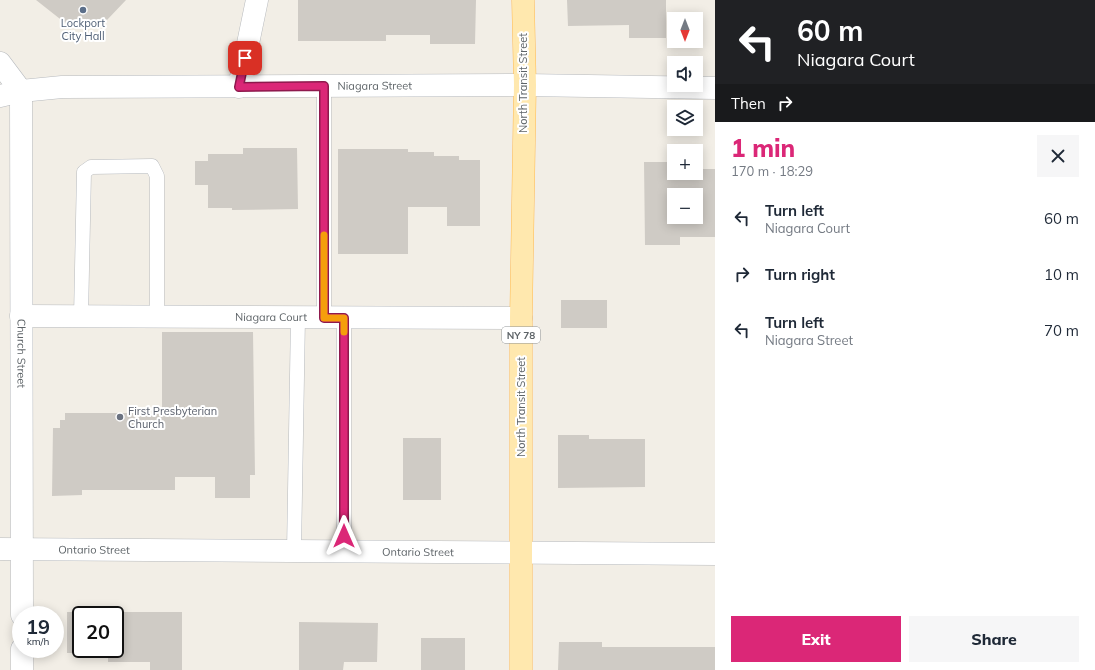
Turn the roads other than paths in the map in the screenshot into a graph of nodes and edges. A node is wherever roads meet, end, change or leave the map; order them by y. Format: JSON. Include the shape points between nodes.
{"nodes":[{"id":1,"x":257,"y":0,"type":"edge"},
{"id":2,"x":523,"y":0,"type":"edge"},
{"id":3,"x":0,"y":63,"type":"edge"},
{"id":4,"x":524,"y":85,"type":"junction"},
{"id":5,"x":324,"y":86,"type":"junction"},
{"id":6,"x":239,"y":87,"type":"junction"},
{"id":7,"x":715,"y":88,"type":"edge"},
{"id":8,"x":21,"y":91,"type":"junction"},
{"id":9,"x":0,"y":96,"type":"edge"},
{"id":10,"x":21,"y":316,"type":"junction"},
{"id":11,"x":81,"y":317,"type":"junction"},
{"id":12,"x":157,"y":317,"type":"junction"},
{"id":13,"x":298,"y":318,"type":"junction"},
{"id":14,"x":334,"y":318,"type":"junction"},
{"id":15,"x":521,"y":318,"type":"junction"},
{"id":16,"x":0,"y":549,"type":"edge"},
{"id":17,"x":22,"y":549,"type":"junction"},
{"id":18,"x":294,"y":551,"type":"junction"},
{"id":19,"x":344,"y":551,"type":"junction"},
{"id":20,"x":521,"y":552,"type":"junction"},
{"id":21,"x":715,"y":554,"type":"edge"},
{"id":22,"x":22,"y":606,"type":"edge"},
{"id":23,"x":22,"y":658,"type":"edge"},
{"id":24,"x":22,"y":670,"type":"edge"},
{"id":25,"x":521,"y":670,"type":"edge"}],
"edges":[{"from":1,"to":6,"type":"street"},
{"from":2,"to":4,"type":"main road","name":"North Transit Street","number":"NY 78"},
{"from":3,"to":8,"type":"street"},
{"from":4,"to":5,"type":"street","name":"Niagara Street"},
{"from":4,"to":7,"type":"street","name":"Niagara Street"},
{"from":4,"to":15,"type":"main road","name":"North Transit Street","number":"NY 78"},
{"from":5,"to":6,"type":"street","name":"Niagara Street"},
{"from":5,"to":14,"type":"lane"},
{"from":6,"to":8,"type":"street","name":"Niagara Street","via":[[62,87]]},
{"from":8,"to":9,"type":"street","name":"Niagara Street"},
{"from":8,"to":10,"type":"street","name":"Church Street"},
{"from":10,"to":11,"type":"street","name":"Niagara Court"},
{"from":10,"to":17,"type":"street","name":"Church Street"},
{"from":11,"to":12,"type":"street","name":"Niagara Court"},
{"from":11,"to":12,"type":"lane","via":[[84,172],[91,166],[152,166],[157,176]]},
{"from":12,"to":13,"type":"street","name":"Niagara Court"},
{"from":13,"to":14,"type":"street","name":"Niagara Court"},
{"from":13,"to":18,"type":"lane"},
{"from":14,"to":15,"type":"street","name":"Niagara Court"},
{"from":14,"to":19,"type":"lane"},
{"from":15,"to":20,"type":"main road","name":"North Transit Street","number":"NY 78"},
{"from":16,"to":17,"type":"street","name":"Ontario Street"},
{"from":17,"to":18,"type":"street","name":"Ontario Street"},
{"from":17,"to":22,"type":"street","name":"Church Street"},
{"from":18,"to":19,"type":"street","name":"Ontario Street"},
{"from":19,"to":20,"type":"street","name":"Ontario Street"},
{"from":20,"to":21,"type":"street","name":"Ontario Street"},
{"from":20,"to":25,"type":"main road","name":"North Transit Street","number":"NY 78"},
{"from":23,"to":24,"type":"street"}]}
